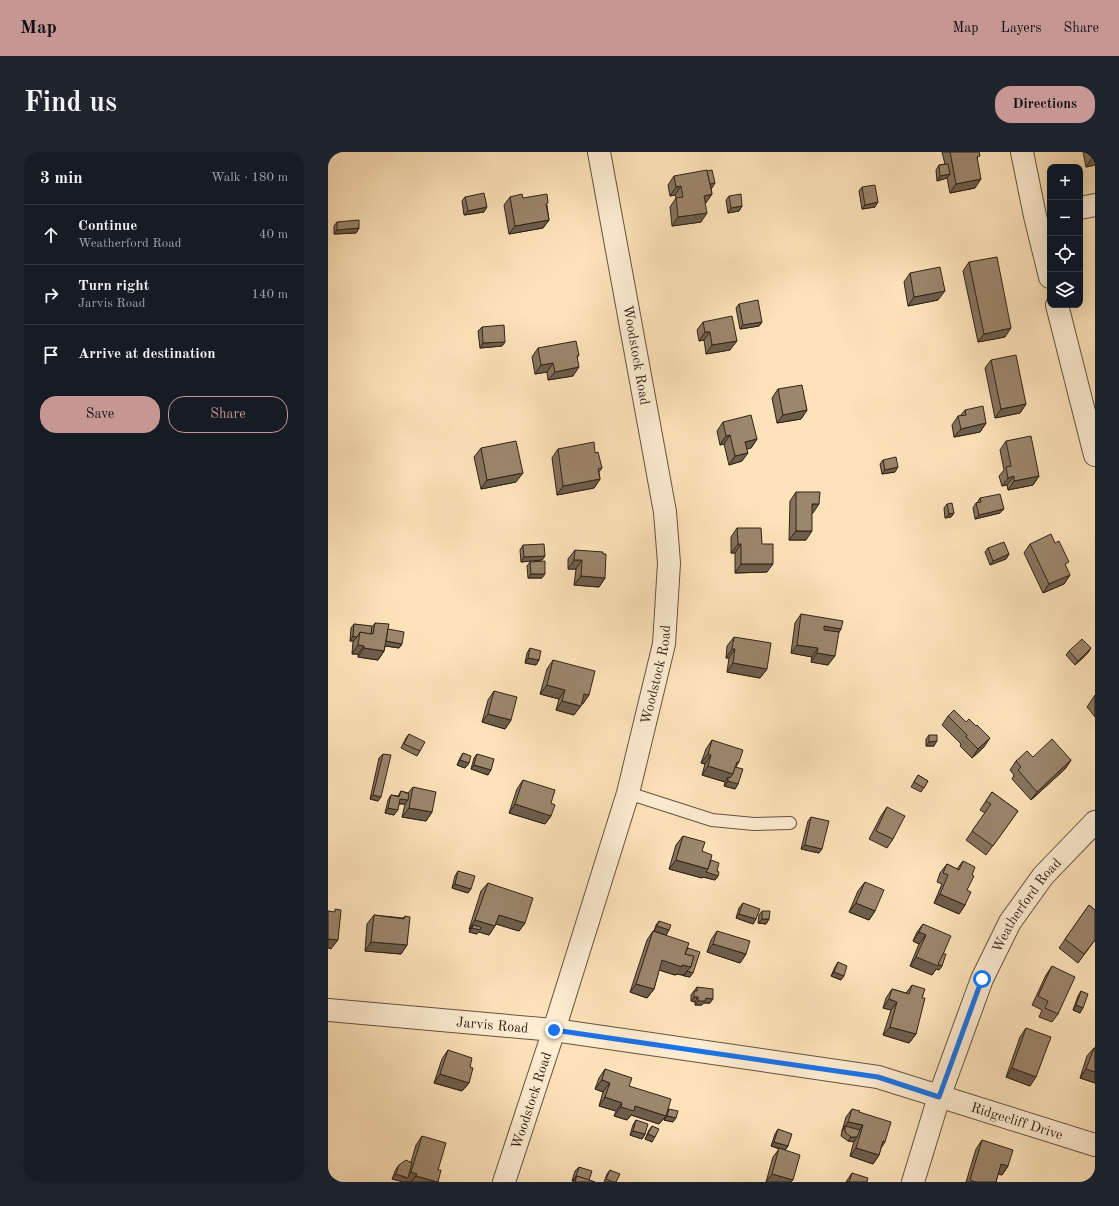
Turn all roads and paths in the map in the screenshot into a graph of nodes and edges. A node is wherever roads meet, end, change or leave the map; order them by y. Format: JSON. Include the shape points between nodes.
{"nodes":[{"id":1,"x":599,"y":152,"type":"edge"},
{"id":2,"x":1022,"y":152,"type":"edge"},
{"id":3,"x":1095,"y":205,"type":"edge"},
{"id":4,"x":1083,"y":207,"type":"edge"},
{"id":5,"x":1042,"y":215,"type":"edge"},
{"id":6,"x":1049,"y":272,"type":"edge"},
{"id":7,"x":1058,"y":308,"type":"edge"},
{"id":8,"x":1095,"y":455,"type":"edge"},
{"id":9,"x":628,"y":793,"type":"junction"},
{"id":10,"x":1095,"y":822,"type":"edge"},
{"id":11,"x":790,"y":823,"type":"dead end"},
{"id":12,"x":328,"y":1010,"type":"edge"},
{"id":13,"x":554,"y":1030,"type":"junction"},
{"id":14,"x":939,"y":1097,"type":"junction"},
{"id":15,"x":1095,"y":1145,"type":"edge"},
{"id":16,"x":504,"y":1182,"type":"edge"},
{"id":17,"x":913,"y":1182,"type":"edge"}],
"edges":[{"from":1,"to":9,"type":"street","name":"Woodstock Road","via":[[665,512],[669,563],[664,644]]},
{"from":2,"to":5,"type":"street"},
{"from":3,"to":4,"type":"street"},
{"from":5,"to":6,"type":"street"},
{"from":7,"to":8,"type":"street"},
{"from":9,"to":11,"type":"lane","via":[[712,820],[754,824]]},
{"from":9,"to":13,"type":"street","name":"Woodstock Road"},
{"from":10,"to":14,"type":"street","name":"Weatherford Road","via":[[1043,876],[1010,922],[982,979]]},
{"from":12,"to":13,"type":"street","name":"Jarvis Road"},
{"from":13,"to":14,"type":"street","name":"Jarvis Road","via":[[878,1077]]},
{"from":13,"to":16,"type":"street","name":"Woodstock Road"},
{"from":14,"to":15,"type":"street","name":"Ridgecliff Drive"},
{"from":14,"to":17,"type":"street","name":"Weatherford Road"}]}
